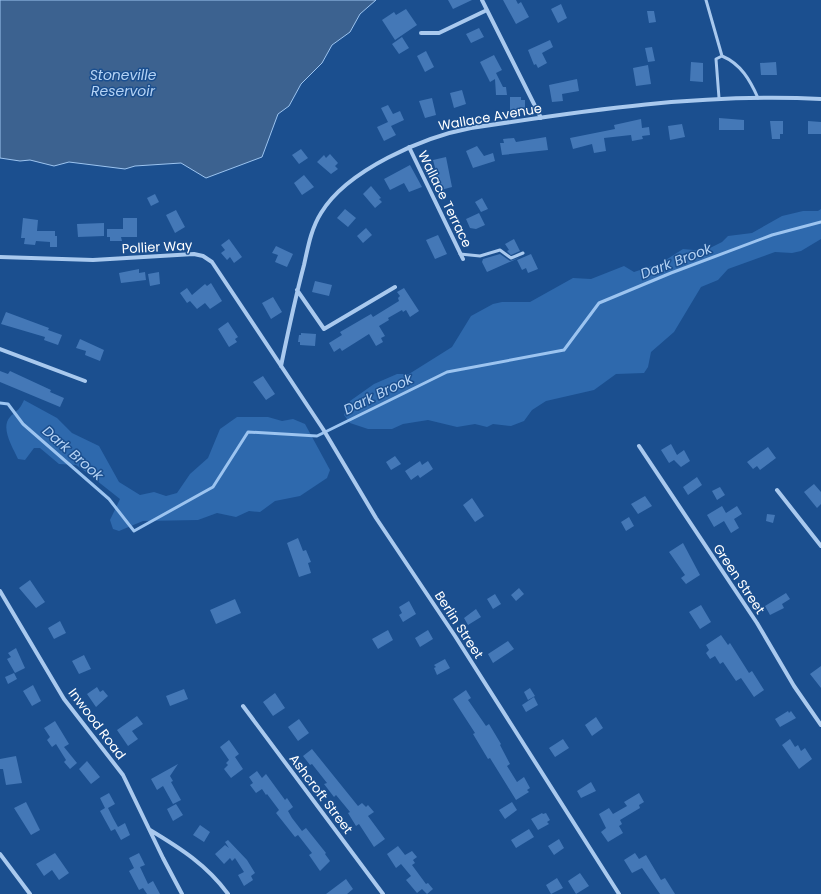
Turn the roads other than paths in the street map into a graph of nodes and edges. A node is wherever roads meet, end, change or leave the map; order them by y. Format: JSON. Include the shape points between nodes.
{"nodes":[{"id":1,"x":482,"y":0,"type":"edge"},
{"id":2,"x":706,"y":0,"type":"edge"},
{"id":3,"x":487,"y":10,"type":"junction"},
{"id":4,"x":420,"y":33,"type":"dead end"},
{"id":5,"x":722,"y":56,"type":"junction"},
{"id":6,"x":719,"y":98,"type":"junction"},
{"id":7,"x":758,"y":98,"type":"junction"},
{"id":8,"x":821,"y":99,"type":"edge"},
{"id":9,"x":541,"y":118,"type":"junction"},
{"id":10,"x":409,"y":148,"type":"junction"},
{"id":11,"x":522,"y":253,"type":"dead end"},
{"id":12,"x":460,"y":254,"type":"junction"},
{"id":13,"x":0,"y":257,"type":"edge"},
{"id":14,"x":463,"y":259,"type":"dead end"},
{"id":15,"x":395,"y":287,"type":"dead end"},
{"id":16,"x":297,"y":290,"type":"junction"},
{"id":17,"x":0,"y":349,"type":"edge"},
{"id":18,"x":281,"y":367,"type":"junction"},
{"id":19,"x":85,"y":381,"type":"dead end"},
{"id":20,"x":639,"y":446,"type":"dead end"},
{"id":21,"x":777,"y":490,"type":"dead end"},
{"id":22,"x":821,"y":546,"type":"edge"},
{"id":23,"x":0,"y":591,"type":"edge"},
{"id":24,"x":243,"y":706,"type":"dead end"},
{"id":25,"x":821,"y":725,"type":"edge"},
{"id":26,"x":149,"y":830,"type":"junction"},
{"id":27,"x":0,"y":854,"type":"edge"},
{"id":28,"x":30,"y":894,"type":"edge"},
{"id":29,"x":182,"y":894,"type":"edge"},
{"id":30,"x":228,"y":894,"type":"edge"},
{"id":31,"x":383,"y":894,"type":"edge"},
{"id":32,"x":619,"y":894,"type":"edge"}],
"edges":[{"from":1,"to":3,"type":"street"},
{"from":2,"to":5,"type":"lane"},
{"from":3,"to":4,"type":"street","via":[[439,33]]},
{"from":3,"to":9,"type":"street"},
{"from":5,"to":6,"type":"lane","via":[[716,59]]},
{"from":5,"to":7,"type":"lane","via":[[733,61],[750,79]]},
{"from":6,"to":7,"type":"street","name":"Wallace Avenue"},
{"from":6,"to":9,"type":"street","name":"Wallace Avenue","via":[[669,101]]},
{"from":7,"to":8,"type":"street","name":"Wallace Avenue"},
{"from":9,"to":10,"type":"street","name":"Wallace Avenue","via":[[459,130]]},
{"from":10,"to":12,"type":"street","name":"Wallace Terrace"},
{"from":10,"to":16,"type":"street","name":"Wallace Avenue","via":[[366,171],[327,204],[312,232]]},
{"from":11,"to":12,"type":"lane","via":[[511,258],[500,250],[480,256]]},
{"from":12,"to":14,"type":"street","name":"Wallace Terrace"},
{"from":13,"to":18,"type":"street","name":"Pollier Way","via":[[73,260],[194,254],[202,256],[209,259],[217,268]]},
{"from":15,"to":16,"type":"street","via":[[324,329]]},
{"from":16,"to":18,"type":"street","name":"Wallace Avenue"},
{"from":17,"to":19,"type":"street"},
{"from":18,"to":32,"type":"street","name":"Berlin Street"},
{"from":20,"to":25,"type":"street","name":"Green Street","via":[[757,623],[794,686]]},
{"from":21,"to":22,"type":"street"},
{"from":23,"to":26,"type":"street","name":"Inwood Road","via":[[66,703],[123,775]]},
{"from":24,"to":31,"type":"street","name":"Ashcroft Street"},
{"from":26,"to":29,"type":"street","name":"Inwood Road"},
{"from":26,"to":30,"type":"street","via":[[186,852],[205,867]]},
{"from":27,"to":28,"type":"street"}]}
